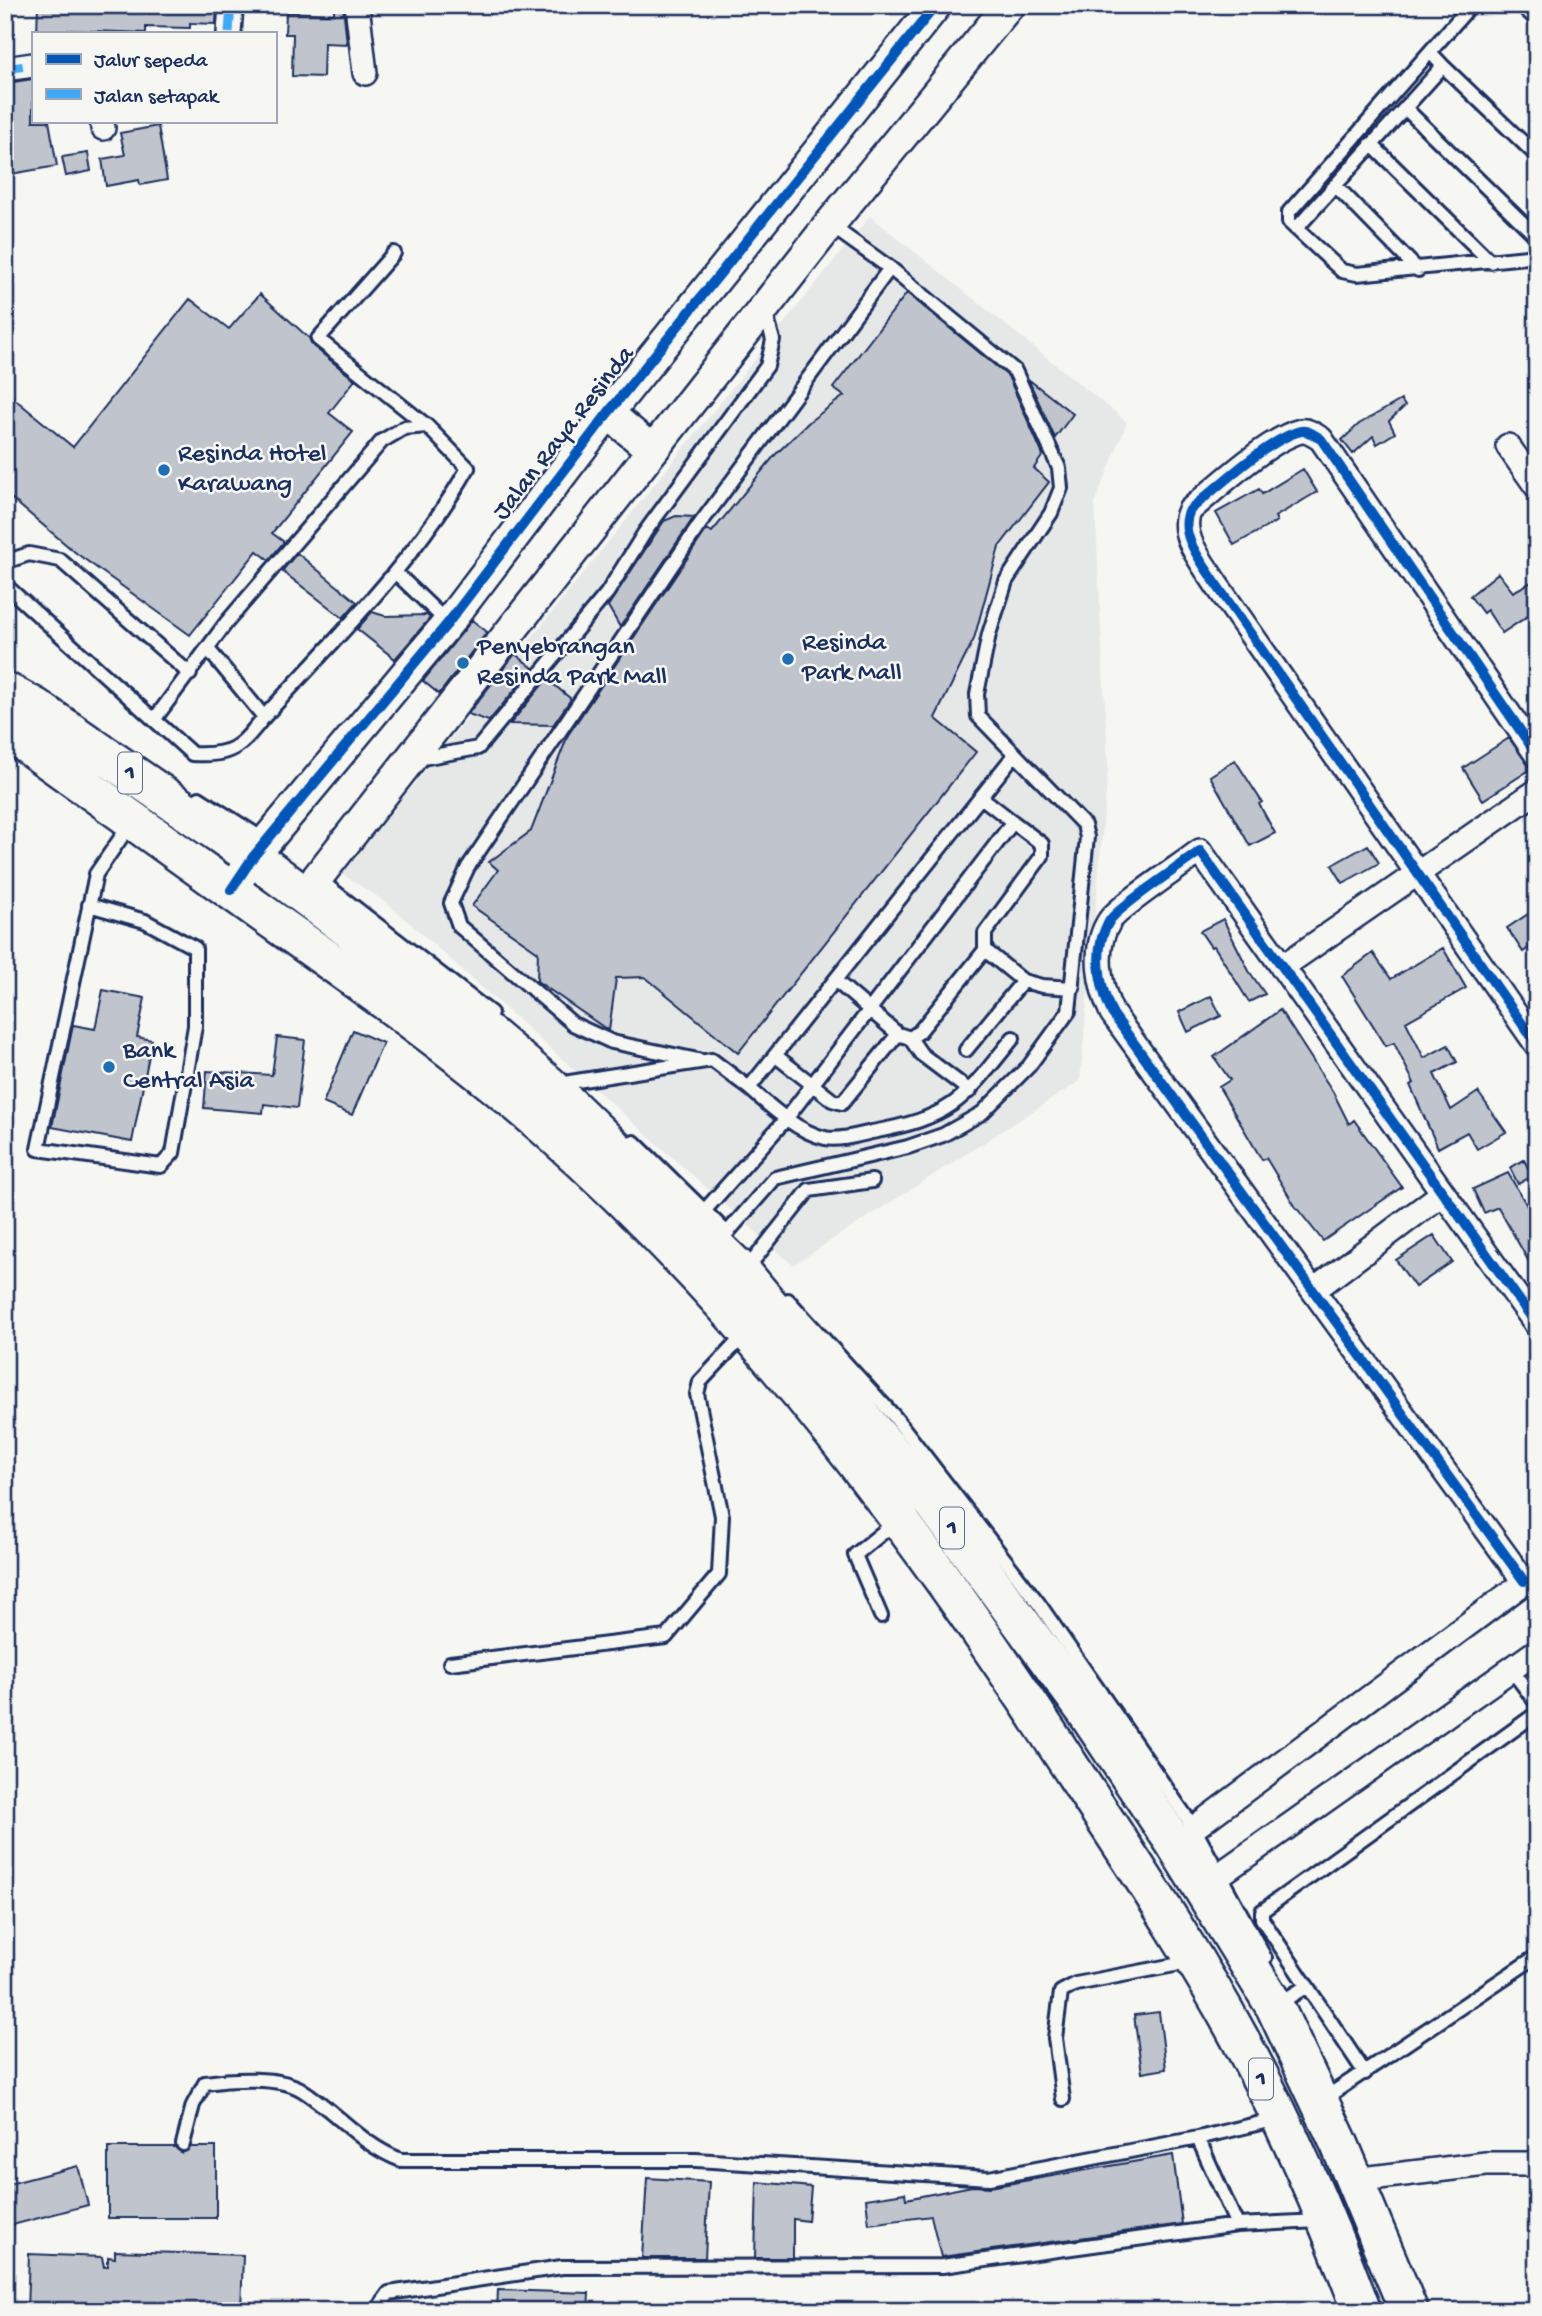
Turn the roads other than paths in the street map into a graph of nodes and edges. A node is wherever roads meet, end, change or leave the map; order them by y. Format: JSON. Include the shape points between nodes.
{"nodes":[{"id":1,"x":231,"y":5,"type":"edge"},
{"id":2,"x":357,"y":5,"type":"edge"},
{"id":3,"x":936,"y":5,"type":"edge"},
{"id":4,"x":1009,"y":5,"type":"edge"},
{"id":5,"x":1458,"y":5,"type":"edge"},
{"id":6,"x":1471,"y":5,"type":"edge"},
{"id":7,"x":1521,"y":5,"type":"edge"},
{"id":8,"x":1458,"y":20,"type":"junction"},
{"id":9,"x":1537,"y":20,"type":"edge"},
{"id":10,"x":229,"y":32,"type":"edge"},
{"id":11,"x":1430,"y":52,"type":"junction"},
{"id":12,"x":32,"y":65,"type":"edge"},
{"id":13,"x":1443,"y":66,"type":"junction"},
{"id":14,"x":5,"y":69,"type":"edge"},
{"id":15,"x":365,"y":73,"type":"dead end"},
{"id":16,"x":1406,"y":108,"type":"junction"},
{"id":17,"x":1371,"y":144,"type":"junction"},
{"id":18,"x":1537,"y":156,"type":"edge"},
{"id":19,"x":1335,"y":185,"type":"junction"},
{"id":20,"x":830,"y":224,"type":"junction"},
{"id":21,"x":1296,"y":229,"type":"junction"},
{"id":22,"x":1537,"y":237,"type":"edge"},
{"id":23,"x":394,"y":253,"type":"dead end"},
{"id":24,"x":1537,"y":256,"type":"edge"},
{"id":25,"x":1490,"y":262,"type":"junction"},
{"id":26,"x":890,"y":268,"type":"junction"},
{"id":27,"x":1418,"y":270,"type":"junction"},
{"id":28,"x":765,"y":310,"type":"junction"},
{"id":29,"x":608,"y":413,"type":"junction"},
{"id":30,"x":427,"y":426,"type":"junction"},
{"id":31,"x":1508,"y":446,"type":"dead end"},
{"id":32,"x":652,"y":450,"type":"junction"},
{"id":33,"x":1537,"y":487,"type":"edge"},
{"id":34,"x":5,"y":562,"type":"edge"},
{"id":35,"x":395,"y":572,"type":"junction"},
{"id":36,"x":5,"y":585,"type":"edge"},
{"id":37,"x":448,"y":623,"type":"junction"},
{"id":38,"x":208,"y":649,"type":"junction"},
{"id":39,"x":190,"y":674,"type":"junction"},
{"id":40,"x":5,"y":675,"type":"edge"},
{"id":41,"x":5,"y":691,"type":"edge"},
{"id":42,"x":264,"y":717,"type":"junction"},
{"id":43,"x":154,"y":720,"type":"junction"},
{"id":44,"x":5,"y":729,"type":"edge"},
{"id":45,"x":107,"y":740,"type":"dead end"},
{"id":46,"x":1015,"y":754,"type":"junction"},
{"id":47,"x":1537,"y":755,"type":"edge"},
{"id":48,"x":408,"y":761,"type":"junction"},
{"id":49,"x":187,"y":790,"type":"dead end"},
{"id":50,"x":1537,"y":791,"type":"edge"},
{"id":51,"x":981,"y":797,"type":"junction"},
{"id":52,"x":133,"y":820,"type":"junction"},
{"id":53,"x":1013,"y":822,"type":"junction"},
{"id":54,"x":260,"y":849,"type":"junction"},
{"id":55,"x":1420,"y":872,"type":"junction"},
{"id":56,"x":317,"y":878,"type":"joint"},
{"id":57,"x":231,"y":890,"type":"junction"},
{"id":58,"x":89,"y":905,"type":"junction"},
{"id":59,"x":985,"y":950,"type":"junction"},
{"id":60,"x":1282,"y":967,"type":"junction"},
{"id":61,"x":836,"y":981,"type":"junction"},
{"id":62,"x":1023,"y":981,"type":"junction"},
{"id":63,"x":1073,"y":988,"type":"junction"},
{"id":64,"x":871,"y":1011,"type":"junction"},
{"id":65,"x":499,"y":1020,"type":"dead end"},
{"id":66,"x":904,"y":1036,"type":"junction"},
{"id":67,"x":1013,"y":1038,"type":"dead end"},
{"id":68,"x":1537,"y":1045,"type":"edge"},
{"id":69,"x":966,"y":1050,"type":"dead end"},
{"id":70,"x":776,"y":1056,"type":"junction"},
{"id":71,"x":698,"y":1060,"type":"junction"},
{"id":72,"x":570,"y":1082,"type":"dead end"},
{"id":73,"x":813,"y":1085,"type":"junction"},
{"id":74,"x":749,"y":1088,"type":"junction"},
{"id":75,"x":970,"y":1091,"type":"junction"},
{"id":76,"x":786,"y":1119,"type":"junction"},
{"id":77,"x":628,"y":1136,"type":"dead end"},
{"id":78,"x":872,"y":1181,"type":"dead end"},
{"id":79,"x":1443,"y":1194,"type":"junction"},
{"id":80,"x":705,"y":1210,"type":"junction"},
{"id":81,"x":744,"y":1252,"type":"junction"},
{"id":82,"x":779,"y":1290,"type":"dead end"},
{"id":83,"x":1314,"y":1290,"type":"junction"},
{"id":84,"x":1537,"y":1325,"type":"edge"},
{"id":85,"x":746,"y":1333,"type":"junction"},
{"id":86,"x":901,"y":1518,"type":"junction"},
{"id":87,"x":1531,"y":1577,"type":"edge"},
{"id":88,"x":881,"y":1616,"type":"dead end"},
{"id":89,"x":1537,"y":1651,"type":"edge"},
{"id":90,"x":450,"y":1663,"type":"dead end"},
{"id":91,"x":1511,"y":1669,"type":"junction"},
{"id":92,"x":1537,"y":1704,"type":"edge"},
{"id":93,"x":1537,"y":1713,"type":"edge"},
{"id":94,"x":1194,"y":1828,"type":"junction"},
{"id":95,"x":1222,"y":1873,"type":"junction"},
{"id":96,"x":1537,"y":1956,"type":"edge"},
{"id":97,"x":1195,"y":1961,"type":"junction"},
{"id":98,"x":1269,"y":1965,"type":"dead end"},
{"id":99,"x":1307,"y":1986,"type":"junction"},
{"id":100,"x":1286,"y":1999,"type":"dead end"},
{"id":101,"x":1365,"y":2073,"type":"junction"},
{"id":102,"x":1334,"y":2093,"type":"dead end"},
{"id":103,"x":1063,"y":2099,"type":"dead end"},
{"id":104,"x":1281,"y":2118,"type":"junction"},
{"id":105,"x":1198,"y":2138,"type":"junction"},
{"id":106,"x":183,"y":2144,"type":"dead end"},
{"id":107,"x":1537,"y":2164,"type":"edge"},
{"id":108,"x":1371,"y":2178,"type":"dead end"},
{"id":109,"x":1328,"y":2220,"type":"junction"},
{"id":110,"x":1237,"y":2225,"type":"junction"},
{"id":111,"x":376,"y":2311,"type":"edge"},
{"id":112,"x":1362,"y":2311,"type":"edge"},
{"id":113,"x":1409,"y":2311,"type":"edge"}],
"edges":[{"from":1,"to":10,"type":"street"},
{"from":2,"to":15,"type":"street"},
{"from":3,"to":29,"type":"street","name":"Jalan Raya Resinda"},
{"from":4,"to":20,"type":"street"},
{"from":5,"to":8,"type":"lane"},
{"from":6,"to":8,"type":"lane"},
{"from":7,"to":9,"type":"lane"},
{"from":8,"to":11,"type":"lane"},
{"from":11,"to":13,"type":"lane"},
{"from":11,"to":21,"type":"lane","via":[[1289,212],[1289,222]]},
{"from":12,"to":14,"type":"street"},
{"from":13,"to":16,"type":"lane"},
{"from":13,"to":18,"type":"lane"},
{"from":16,"to":17,"type":"lane"},
{"from":16,"to":22,"type":"lane"},
{"from":17,"to":19,"type":"lane"},
{"from":17,"to":25,"type":"lane"},
{"from":19,"to":21,"type":"lane"},
{"from":19,"to":27,"type":"lane"},
{"from":20,"to":26,"type":"lane"},
{"from":20,"to":28,"type":"street"},
{"from":21,"to":27,"type":"lane","via":[[1342,271]]},
{"from":23,"to":30,"type":"lane","via":[[318,340]]},
{"from":24,"to":25,"type":"lane"},
{"from":25,"to":27,"type":"lane"},
{"from":26,"to":46,"type":"lane","via":[[1015,371],[1059,468],[1061,488],[1051,513],[1006,581],[977,694],[978,716]]},
{"from":26,"to":71,"type":"lane","via":[[700,524],[468,867],[451,903],[459,926],[573,1024],[612,1042]]},
{"from":28,"to":32,"type":"street"},
{"from":28,"to":48,"type":"lane","via":[[773,340],[767,366],[645,532],[607,593],[478,748]]},
{"from":29,"to":32,"type":"street"},
{"from":29,"to":37,"type":"street","name":"Jalan Raya Resinda"},
{"from":30,"to":35,"type":"lane","via":[[468,468],[447,505]]},
{"from":30,"to":38,"type":"lane","via":[[404,428],[382,441]]},
{"from":31,"to":33,"type":"street"},
{"from":32,"to":48,"type":"street"},
{"from":34,"to":39,"type":"lane","via":[[29,554],[60,560]]},
{"from":35,"to":37,"type":"lane"},
{"from":35,"to":42,"type":"lane"},
{"from":36,"to":43,"type":"lane"},
{"from":37,"to":54,"type":"street","name":"Jalan Raya Resinda"},
{"from":38,"to":39,"type":"lane"},
{"from":38,"to":42,"type":"lane"},
{"from":39,"to":43,"type":"lane"},
{"from":40,"to":45,"type":"lane"},
{"from":41,"to":54,"type":"main road","number":"1"},
{"from":42,"to":43,"type":"lane","via":[[239,748],[217,756],[192,754]]},
{"from":44,"to":52,"type":"main road","number":"1"},
{"from":46,"to":51,"type":"lane"},
{"from":46,"to":63,"type":"lane","via":[[1084,825],[1087,838]]},
{"from":47,"to":55,"type":"street","via":[[1321,439],[1309,431],[1281,441],[1190,510],[1185,526],[1189,539],[1216,584]]},
{"from":48,"to":56,"type":"street"},
{"from":49,"to":54,"type":"lane"},
{"from":50,"to":55,"type":"street"},
{"from":51,"to":53,"type":"lane"},
{"from":51,"to":61,"type":"lane"},
{"from":52,"to":57,"type":"main road","number":"1"},
{"from":52,"to":58,"type":"lane","via":[[101,862]]},
{"from":53,"to":59,"type":"lane","via":[[1042,844],[1043,850],[985,933]]},
{"from":53,"to":64,"type":"lane"},
{"from":54,"to":57,"type":"street","name":"Jalan Raya Resinda"},
{"from":54,"to":113,"type":"main road","number":"1","via":[[559,1094],[743,1273],[935,1504],[1084,1709],[1175,1844],[1275,2007],[1339,2143]]},
{"from":55,"to":60,"type":"street"},
{"from":55,"to":68,"type":"street"},
{"from":56,"to":65,"type":"lane"},
{"from":57,"to":85,"type":"main road","number":"1","via":[[393,1005],[509,1096],[667,1245]]},
{"from":58,"to":58,"type":"lane","via":[[38,1149],[161,1166],[173,1153],[195,1027],[195,948],[145,921]]},
{"from":59,"to":62,"type":"lane"},
{"from":59,"to":66,"type":"lane","via":[[931,1017]]},
{"from":60,"to":79,"type":"street"},
{"from":60,"to":83,"type":"street","via":[[1200,851],[1111,919],[1099,957],[1104,998],[1112,1013]]},
{"from":61,"to":64,"type":"lane"},
{"from":61,"to":70,"type":"lane"},
{"from":62,"to":63,"type":"lane"},
{"from":62,"to":69,"type":"lane"},
{"from":63,"to":81,"type":"lane","via":[[1069,1012],[1029,1066],[982,1113],[943,1135],[908,1147],[780,1175]]},
{"from":64,"to":66,"type":"lane"},
{"from":64,"to":73,"type":"lane"},
{"from":66,"to":73,"type":"lane","via":[[842,1104]]},
{"from":66,"to":75,"type":"lane"},
{"from":67,"to":75,"type":"lane"},
{"from":70,"to":73,"type":"lane"},
{"from":70,"to":74,"type":"lane"},
{"from":71,"to":72,"type":"lane"},
{"from":71,"to":74,"type":"lane","via":[[712,1060]]},
{"from":73,"to":76,"type":"lane"},
{"from":74,"to":76,"type":"lane"},
{"from":75,"to":76,"type":"lane","via":[[957,1104],[925,1120],[867,1134],[826,1138]]},
{"from":76,"to":80,"type":"lane"},
{"from":77,"to":80,"type":"lane"},
{"from":78,"to":81,"type":"lane","via":[[809,1190]]},
{"from":79,"to":83,"type":"street"},
{"from":79,"to":84,"type":"street"},
{"from":80,"to":81,"type":"lane"},
{"from":82,"to":94,"type":"lane","via":[[894,1416],[1039,1604]]},
{"from":83,"to":87,"type":"street"},
{"from":85,"to":86,"type":"main road","number":"1"},
{"from":85,"to":90,"type":"lane","via":[[700,1382],[696,1394],[722,1516],[719,1574],[666,1637]]},
{"from":86,"to":88,"type":"lane","via":[[855,1551],[854,1559]]},
{"from":86,"to":97,"type":"main road","number":"1","via":[[1039,1718]]},
{"from":87,"to":94,"type":"street"},
{"from":89,"to":91,"type":"street"},
{"from":91,"to":92,"type":"lane"},
{"from":91,"to":95,"type":"street"},
{"from":93,"to":99,"type":"lane","via":[[1262,1911],[1262,1919]]},
{"from":94,"to":95,"type":"lane"},
{"from":95,"to":98,"type":"lane"},
{"from":96,"to":101,"type":"lane"},
{"from":97,"to":103,"type":"lane","via":[[1076,1984],[1061,1992],[1055,2038]]},
{"from":97,"to":104,"type":"main road","number":"1"},
{"from":99,"to":100,"type":"lane"},
{"from":99,"to":101,"type":"lane"},
{"from":101,"to":102,"type":"lane"},
{"from":104,"to":105,"type":"lane"},
{"from":104,"to":109,"type":"main road","number":"1"},
{"from":105,"to":106,"type":"lane","via":[[989,2178],[696,2160],[401,2160],[380,2152],[300,2089],[242,2077],[205,2083],[192,2105]]},
{"from":105,"to":110,"type":"lane"},
{"from":107,"to":108,"type":"street","via":[[1486,2164]]},
{"from":109,"to":110,"type":"lane"},
{"from":109,"to":112,"type":"main road","number":"1"},
{"from":110,"to":111,"type":"lane","via":[[942,2266],[562,2267],[389,2293]]}]}
